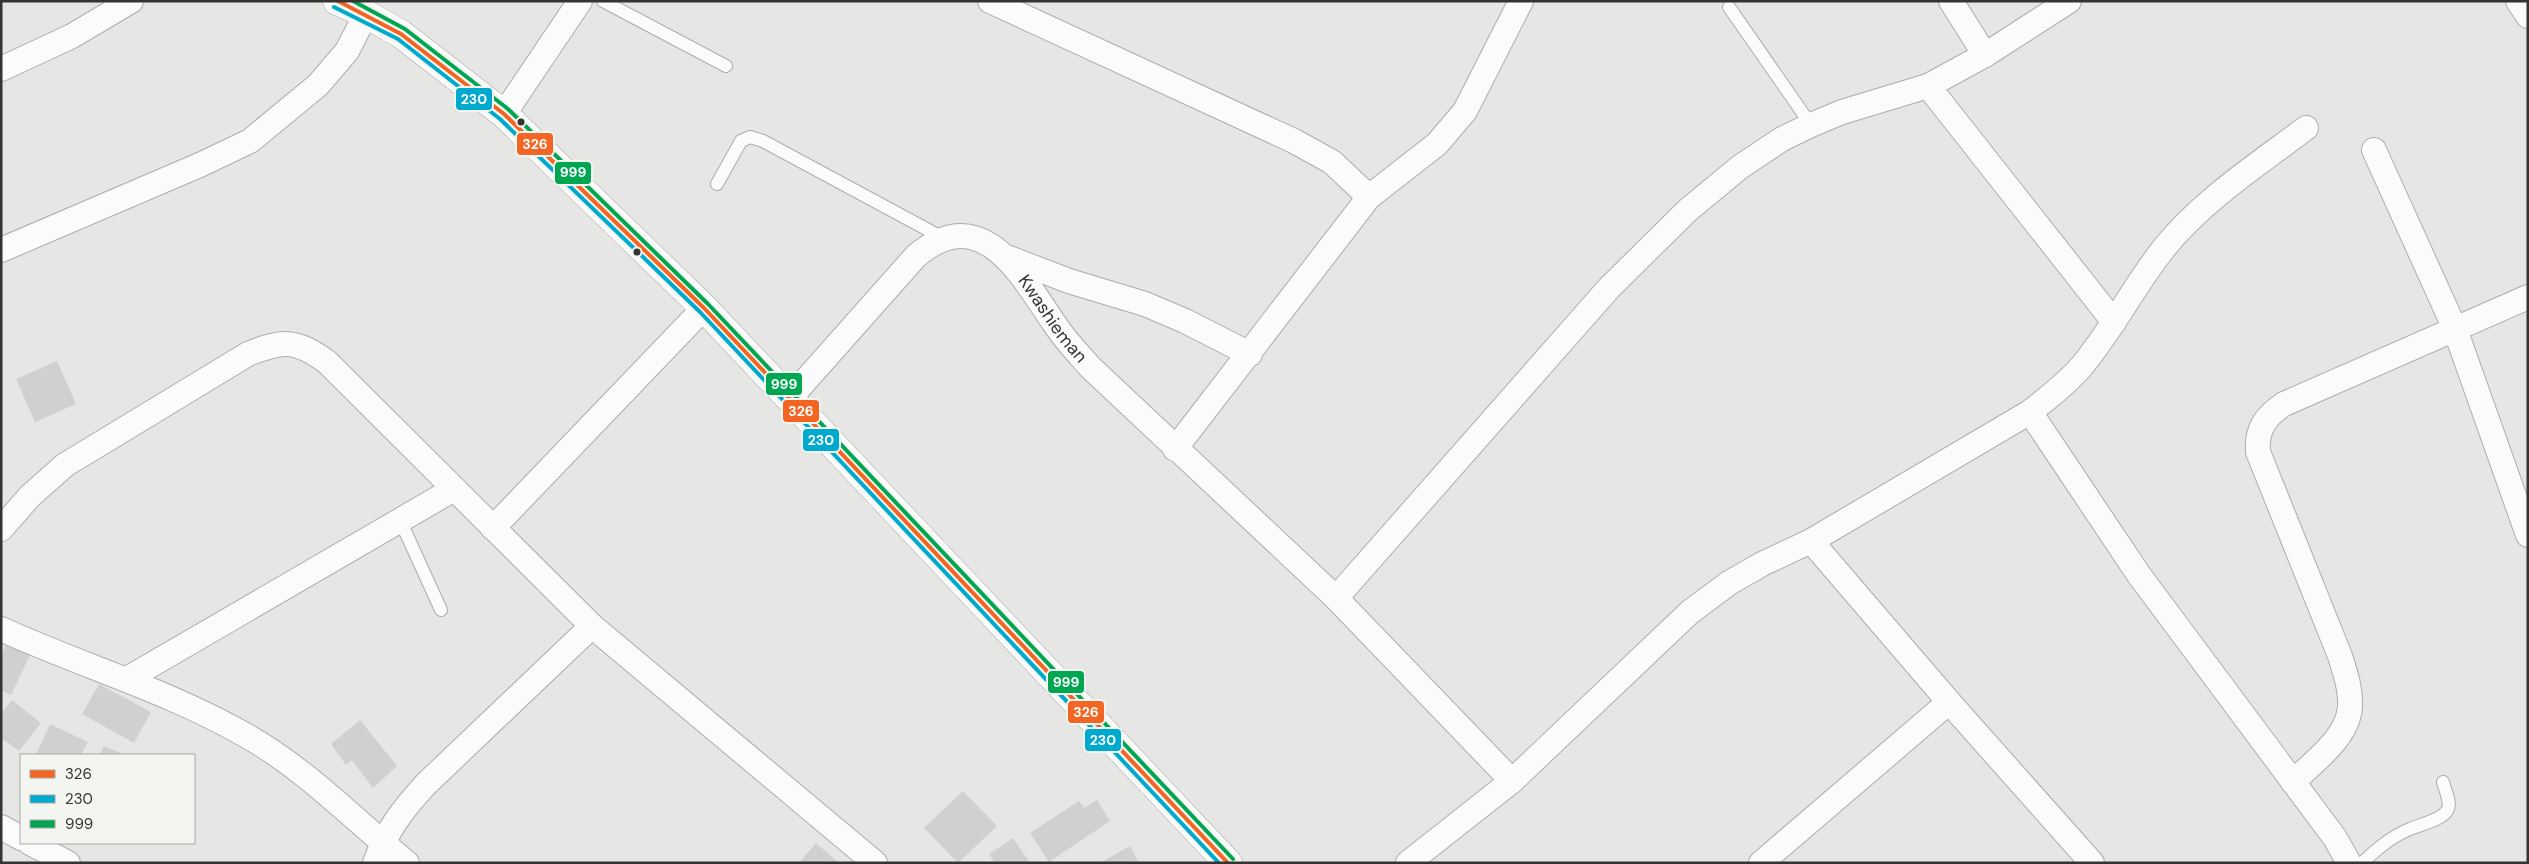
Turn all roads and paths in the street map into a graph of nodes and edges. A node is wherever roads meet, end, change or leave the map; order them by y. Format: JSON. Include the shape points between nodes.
{"nodes":[{"id":1,"x":130,"y":1,"type":"edge"},
{"id":2,"x":337,"y":1,"type":"edge"},
{"id":3,"x":580,"y":1,"type":"edge"},
{"id":4,"x":603,"y":1,"type":"edge"},
{"id":5,"x":990,"y":1,"type":"edge"},
{"id":6,"x":1521,"y":1,"type":"edge"},
{"id":7,"x":1951,"y":1,"type":"edge"},
{"id":8,"x":2068,"y":1,"type":"edge"},
{"id":9,"x":2518,"y":1,"type":"edge"},
{"id":10,"x":1730,"y":7,"type":"dead end"},
{"id":11,"x":366,"y":14,"type":"junction"},
{"id":12,"x":2528,"y":16,"type":"edge"},
{"id":13,"x":1985,"y":55,"type":"junction"},
{"id":14,"x":726,"y":66,"type":"dead end"},
{"id":15,"x":1,"y":69,"type":"edge"},
{"id":16,"x":1928,"y":86,"type":"junction"},
{"id":17,"x":504,"y":114,"type":"junction"},
{"id":18,"x":1811,"y":124,"type":"junction"},
{"id":19,"x":2306,"y":128,"type":"dead end"},
{"id":20,"x":2374,"y":150,"type":"dead end"},
{"id":21,"x":717,"y":184,"type":"dead end"},
{"id":22,"x":1369,"y":197,"type":"junction"},
{"id":23,"x":945,"y":239,"type":"junction"},
{"id":24,"x":1,"y":250,"type":"edge"},
{"id":25,"x":1009,"y":258,"type":"junction"},
{"id":26,"x":2528,"y":297,"type":"edge"},
{"id":27,"x":704,"y":308,"type":"junction"},
{"id":28,"x":2114,"y":322,"type":"junction"},
{"id":29,"x":2455,"y":329,"type":"junction"},
{"id":30,"x":1250,"y":354,"type":"junction"},
{"id":31,"x":790,"y":398,"type":"junction"},
{"id":32,"x":2030,"y":412,"type":"junction"},
{"id":33,"x":1175,"y":449,"type":"junction"},
{"id":34,"x":454,"y":489,"type":"junction"},
{"id":35,"x":400,"y":520,"type":"junction"},
{"id":36,"x":494,"y":528,"type":"junction"},
{"id":37,"x":1,"y":529,"type":"edge"},
{"id":38,"x":2528,"y":535,"type":"edge"},
{"id":39,"x":1811,"y":541,"type":"junction"},
{"id":40,"x":1336,"y":598,"type":"junction"},
{"id":41,"x":441,"y":610,"type":"dead end"},
{"id":42,"x":592,"y":626,"type":"junction"},
{"id":43,"x":1,"y":629,"type":"edge"},
{"id":44,"x":127,"y":679,"type":"junction"},
{"id":45,"x":1949,"y":702,"type":"junction"},
{"id":46,"x":1512,"y":781,"type":"junction"},
{"id":47,"x":2293,"y":782,"type":"junction"},
{"id":48,"x":2442,"y":782,"type":"dead end"},
{"id":49,"x":1,"y":827,"type":"edge"},
{"id":50,"x":20,"y":837,"type":"edge"},
{"id":51,"x":32,"y":844,"type":"edge"},
{"id":52,"x":379,"y":853,"type":"edge"},
{"id":53,"x":68,"y":863,"type":"edge"},
{"id":54,"x":407,"y":863,"type":"edge"},
{"id":55,"x":876,"y":863,"type":"edge"},
{"id":56,"x":1228,"y":863,"type":"edge"},
{"id":57,"x":1408,"y":863,"type":"edge"},
{"id":58,"x":1761,"y":863,"type":"edge"},
{"id":59,"x":2092,"y":863,"type":"edge"},
{"id":60,"x":2349,"y":863,"type":"edge"},
{"id":61,"x":2362,"y":863,"type":"edge"}],
"edges":[{"from":1,"to":15,"type":"street","via":[[72,36]]},
{"from":2,"to":11,"type":"main road"},
{"from":3,"to":17,"type":"street"},
{"from":4,"to":14,"type":"lane"},
{"from":5,"to":22,"type":"street","via":[[1294,141],[1332,162]]},
{"from":6,"to":22,"type":"street","via":[[1465,111],[1437,144]]},
{"from":7,"to":13,"type":"street"},
{"from":8,"to":13,"type":"street"},
{"from":9,"to":12,"type":"street"},
{"from":10,"to":18,"type":"lane"},
{"from":11,"to":17,"type":"main road","via":[[417,45]]},
{"from":11,"to":24,"type":"street","via":[[347,51],[318,85],[250,141]]},
{"from":13,"to":16,"type":"street"},
{"from":16,"to":18,"type":"street"},
{"from":16,"to":28,"type":"street"},
{"from":17,"to":27,"type":"main road"},
{"from":18,"to":40,"type":"street","via":[[1740,167],[1688,210],[1616,281]]},
{"from":19,"to":28,"type":"street","via":[[2212,199],[2164,248]]},
{"from":20,"to":29,"type":"street"},
{"from":21,"to":23,"type":"lane","via":[[741,141],[750,137]]},
{"from":22,"to":30,"type":"street"},
{"from":23,"to":25,"type":"street","name":"Kwashieman","via":[[962,236],[976,240],[995,247]]},
{"from":23,"to":31,"type":"street","name":"Kwashieman","via":[[916,256]]},
{"from":25,"to":30,"type":"street","via":[[1069,281],[1145,304]]},
{"from":25,"to":33,"type":"street","name":"Kwashieman","via":[[1060,332],[1090,368]]},
{"from":26,"to":29,"type":"street"},
{"from":27,"to":31,"type":"main road"},
{"from":27,"to":36,"type":"street"},
{"from":28,"to":32,"type":"street","via":[[2081,367]]},
{"from":29,"to":38,"type":"street"},
{"from":29,"to":47,"type":"street","via":[[2284,404],[2270,413],[2260,428],[2258,452],[2340,656],[2348,684],[2350,707],[2345,724],[2336,740]]},
{"from":30,"to":33,"type":"street"},
{"from":31,"to":56,"type":"main road"},
{"from":32,"to":39,"type":"street"},
{"from":32,"to":47,"type":"street","via":[[2104,526]]},
{"from":33,"to":40,"type":"street","name":"Kwashieman"},
{"from":34,"to":35,"type":"street"},
{"from":34,"to":36,"type":"street"},
{"from":34,"to":37,"type":"street","via":[[327,362],[310,350],[292,344],[274,344],[248,354],[65,465],[30,496]]},
{"from":35,"to":41,"type":"lane"},
{"from":35,"to":44,"type":"street"},
{"from":36,"to":42,"type":"street"},
{"from":39,"to":45,"type":"street"},
{"from":39,"to":46,"type":"street","via":[[1753,569],[1690,612]]},
{"from":40,"to":46,"type":"street","name":"Kwashieman"},
{"from":42,"to":52,"type":"street","via":[[426,784],[401,811]]},
{"from":42,"to":55,"type":"street"},
{"from":43,"to":44,"type":"street"},
{"from":44,"to":52,"type":"street","via":[[247,736],[302,772]]},
{"from":45,"to":58,"type":"street"},
{"from":45,"to":59,"type":"street"},
{"from":46,"to":57,"type":"street"},
{"from":47,"to":60,"type":"street","via":[[2335,838]]},
{"from":48,"to":61,"type":"lane","via":[[2449,804],[2447,811],[2386,842]]},
{"from":49,"to":50,"type":"street"},
{"from":51,"to":53,"type":"street"},
{"from":52,"to":54,"type":"street"}]}
